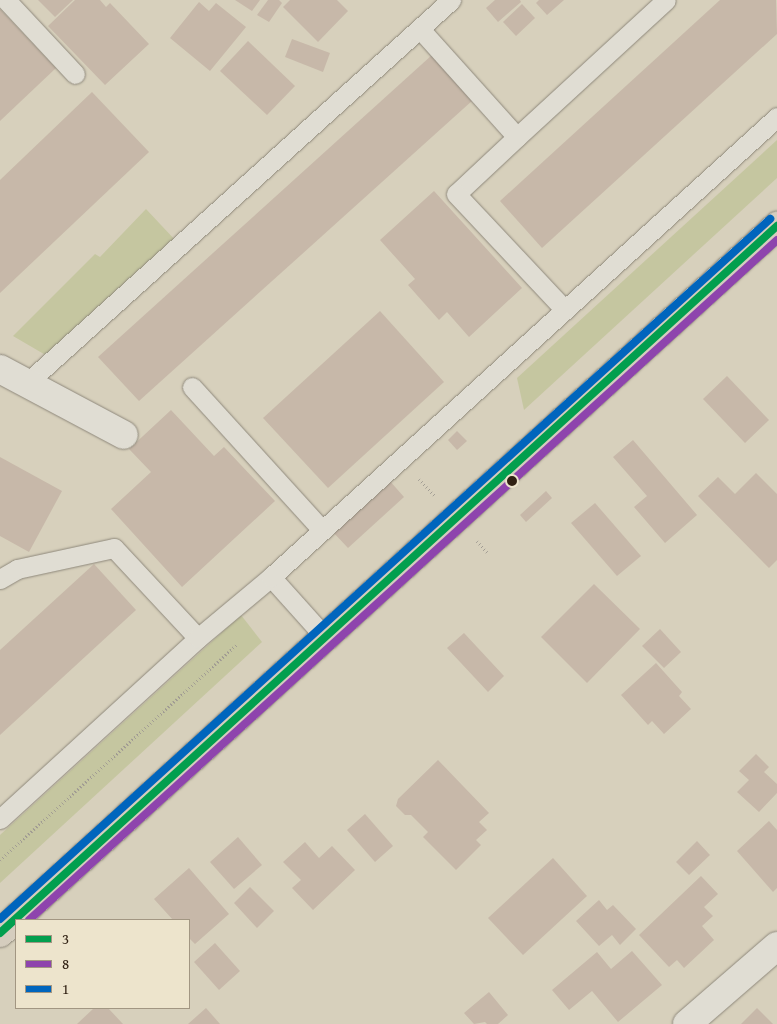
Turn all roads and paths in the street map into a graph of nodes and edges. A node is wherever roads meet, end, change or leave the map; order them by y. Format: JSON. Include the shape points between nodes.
{"nodes":[{"id":1,"x":6,"y":0,"type":"edge"},
{"id":2,"x":452,"y":0,"type":"edge"},
{"id":3,"x":666,"y":0,"type":"edge"},
{"id":4,"x":420,"y":28,"type":"junction"},
{"id":5,"x":75,"y":74,"type":"dead end"},
{"id":6,"x":777,"y":117,"type":"edge"},
{"id":7,"x":517,"y":136,"type":"junction"},
{"id":8,"x":777,"y":226,"type":"edge"},
{"id":9,"x":566,"y":310,"type":"junction"},
{"id":10,"x":0,"y":369,"type":"edge"},
{"id":11,"x":28,"y":382,"type":"junction"},
{"id":12,"x":192,"y":387,"type":"dead end"},
{"id":13,"x":124,"y":434,"type":"dead end"},
{"id":14,"x":322,"y":530,"type":"junction"},
{"id":15,"x":271,"y":577,"type":"junction"},
{"id":16,"x":0,"y":579,"type":"edge"},
{"id":17,"x":324,"y":636,"type":"junction"},
{"id":18,"x":198,"y":638,"type":"junction"},
{"id":19,"x":0,"y":819,"type":"edge"},
{"id":20,"x":15,"y":919,"type":"edge"},
{"id":21,"x":15,"y":919,"type":"edge"},
{"id":22,"x":0,"y":933,"type":"edge"},
{"id":23,"x":777,"y":946,"type":"edge"},
{"id":24,"x":687,"y":1024,"type":"edge"}],
"edges":[{"from":1,"to":5,"type":"lane"},
{"from":2,"to":4,"type":"lane"},
{"from":3,"to":7,"type":"lane"},
{"from":4,"to":7,"type":"lane"},
{"from":4,"to":11,"type":"lane"},
{"from":6,"to":9,"type":"lane"},
{"from":7,"to":9,"type":"lane","via":[[456,194]]},
{"from":8,"to":17,"type":"main road"},
{"from":9,"to":14,"type":"lane"},
{"from":10,"to":11,"type":"street"},
{"from":11,"to":13,"type":"street"},
{"from":12,"to":14,"type":"lane"},
{"from":14,"to":15,"type":"lane"},
{"from":15,"to":17,"type":"lane"},
{"from":15,"to":18,"type":"lane"},
{"from":16,"to":18,"type":"lane","via":[[17,569],[114,548]]},
{"from":17,"to":21,"type":"main road"},
{"from":18,"to":19,"type":"lane"},
{"from":20,"to":22,"type":"main road"},
{"from":23,"to":24,"type":"street"}]}
